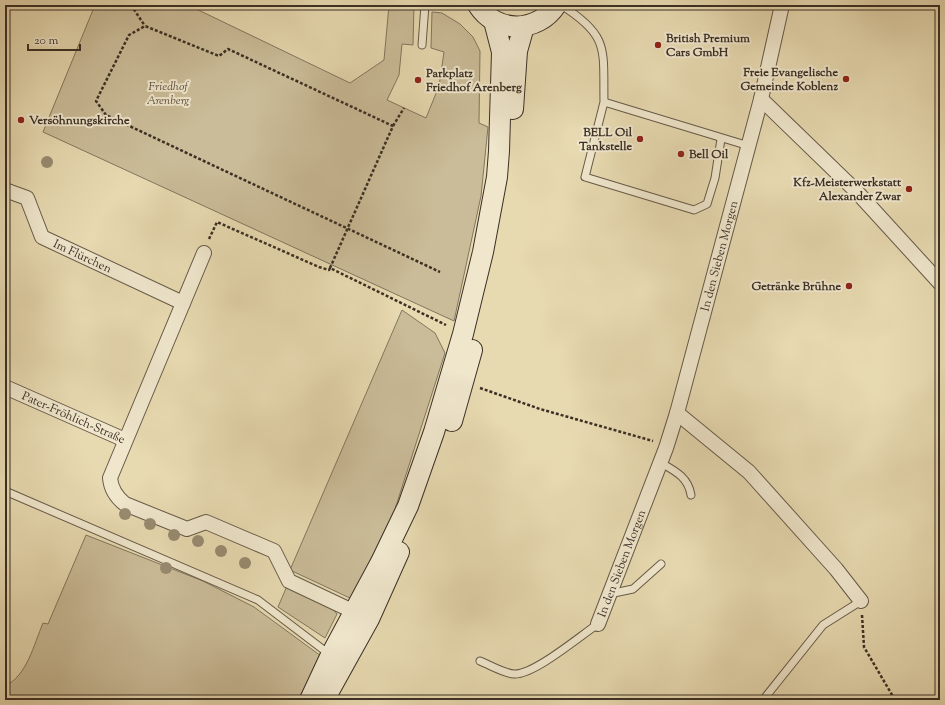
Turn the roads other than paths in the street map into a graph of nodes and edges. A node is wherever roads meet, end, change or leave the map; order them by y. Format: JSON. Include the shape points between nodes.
{"nodes":[{"id":1,"x":425,"y":5,"type":"edge"},
{"id":2,"x":478,"y":5,"type":"edge"},
{"id":3,"x":556,"y":5,"type":"edge"},
{"id":4,"x":561,"y":5,"type":"edge"},
{"id":5,"x":782,"y":5,"type":"edge"},
{"id":6,"x":494,"y":21,"type":"junction"},
{"id":7,"x":524,"y":26,"type":"junction"},
{"id":8,"x":422,"y":45,"type":"dead end"},
{"id":9,"x":762,"y":99,"type":"junction"},
{"id":10,"x":604,"y":102,"type":"junction"},
{"id":11,"x":721,"y":139,"type":"junction"},
{"id":12,"x":749,"y":146,"type":"junction"},
{"id":13,"x":5,"y":190,"type":"edge"},
{"id":14,"x":204,"y":253,"type":"road end"},
{"id":15,"x":940,"y":283,"type":"edge"},
{"id":16,"x":183,"y":303,"type":"junction"},
{"id":17,"x":5,"y":387,"type":"edge"},
{"id":18,"x":677,"y":413,"type":"junction"},
{"id":19,"x":125,"y":440,"type":"junction"},
{"id":20,"x":660,"y":463,"type":"junction"},
{"id":21,"x":5,"y":491,"type":"edge"},
{"id":22,"x":691,"y":495,"type":"dead end"},
{"id":23,"x":660,"y":564,"type":"dead end"},
{"id":24,"x":609,"y":594,"type":"junction"},
{"id":25,"x":861,"y":602,"type":"joint"},
{"id":26,"x":361,"y":615,"type":"junction"},
{"id":27,"x":598,"y":624,"type":"joint"},
{"id":28,"x":331,"y":656,"type":"junction"},
{"id":29,"x":480,"y":661,"type":"dead end"},
{"id":30,"x":310,"y":700,"type":"edge"},
{"id":31,"x":324,"y":700,"type":"edge"},
{"id":32,"x":763,"y":700,"type":"edge"}],
"edges":[{"from":1,"to":8,"type":"lane"},
{"from":2,"to":6,"type":"main road"},
{"from":3,"to":7,"type":"main road","via":[[544,18]]},
{"from":4,"to":10,"type":"lane","via":[[583,19],[601,44],[604,55]]},
{"from":5,"to":9,"type":"street","name":"In den Sieben Morgen"},
{"from":6,"to":7,"type":"main road","via":[[504,25]]},
{"from":6,"to":26,"type":"main road","via":[[502,52],[498,170],[483,252],[463,334],[434,432],[408,506],[381,562]]},
{"from":7,"to":26,"type":"main road","via":[[517,51],[504,201],[464,382],[434,470]]},
{"from":9,"to":12,"type":"street","name":"In den Sieben Morgen"},
{"from":9,"to":15,"type":"street","via":[[856,191]]},
{"from":10,"to":11,"type":"lane"},
{"from":10,"to":11,"type":"lane","via":[[585,177],[694,210],[707,204],[715,178]]},
{"from":11,"to":12,"type":"lane"},
{"from":12,"to":18,"type":"street","name":"In den Sieben Morgen"},
{"from":13,"to":16,"type":"street","name":"Im Flürchen","via":[[27,198],[42,237]]},
{"from":14,"to":16,"type":"street"},
{"from":16,"to":19,"type":"street"},
{"from":17,"to":19,"type":"street","name":"Pater-Fröhlich-Straße"},
{"from":18,"to":20,"type":"street","name":"In den Sieben Morgen"},
{"from":18,"to":25,"type":"street","via":[[749,472],[836,568]]},
{"from":19,"to":26,"type":"street","name":"Pater-Fröhlich-Straße","via":[[110,478],[111,486],[125,504],[187,529],[206,522],[274,551],[289,581]]},
{"from":20,"to":22,"type":"lane","via":[[682,475],[690,486]]},
{"from":20,"to":24,"type":"street","name":"In den Sieben Morgen"},
{"from":21,"to":28,"type":"lane","via":[[258,600]]},
{"from":23,"to":24,"type":"lane","via":[[633,589]]},
{"from":24,"to":27,"type":"street","name":"In den Sieben Morgen"},
{"from":25,"to":32,"type":"lane","via":[[823,625]]},
{"from":26,"to":28,"type":"main road"},
{"from":26,"to":31,"type":"main road"},
{"from":27,"to":29,"type":"lane","via":[[528,672],[507,672]]},
{"from":28,"to":30,"type":"main road"}]}
